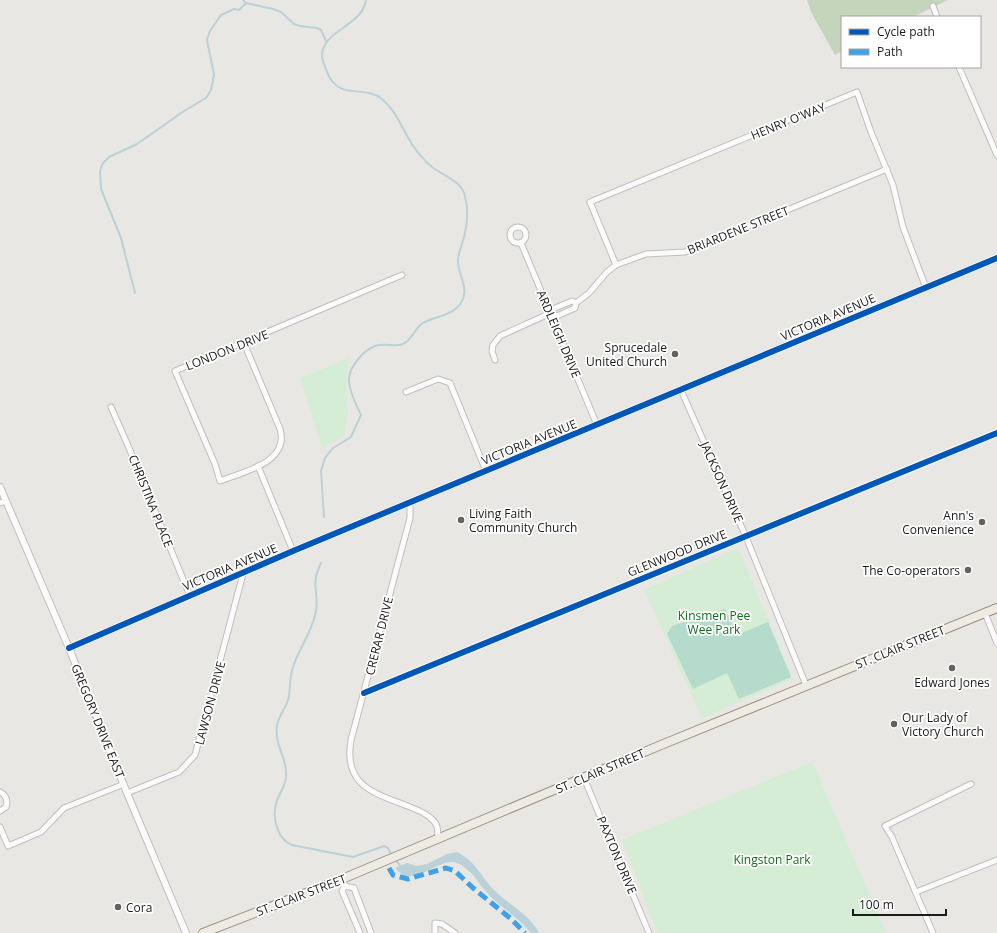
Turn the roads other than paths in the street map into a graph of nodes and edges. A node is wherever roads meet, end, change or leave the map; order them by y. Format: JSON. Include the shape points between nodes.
{"nodes":[{"id":1,"x":933,"y":6,"type":"dead end"},
{"id":2,"x":938,"y":16,"type":"edge"},
{"id":3,"x":959,"y":68,"type":"edge"},
{"id":4,"x":995,"y":147,"type":"edge"},
{"id":5,"x":997,"y":155,"type":"edge"},
{"id":6,"x":887,"y":169,"type":"junction"},
{"id":7,"x":520,"y":243,"type":"dead end"},
{"id":8,"x":997,"y":258,"type":"edge"},
{"id":9,"x":616,"y":266,"type":"junction"},
{"id":10,"x":402,"y":275,"type":"dead end"},
{"id":11,"x":926,"y":288,"type":"junction"},
{"id":12,"x":576,"y":303,"type":"junction"},
{"id":13,"x":550,"y":313,"type":"junction"},
{"id":14,"x":244,"y":344,"type":"junction"},
{"id":15,"x":495,"y":360,"type":"dead end"},
{"id":16,"x":681,"y":390,"type":"junction"},
{"id":17,"x":406,"y":392,"type":"dead end"},
{"id":18,"x":111,"y":407,"type":"dead end"},
{"id":19,"x":598,"y":425,"type":"junction"},
{"id":20,"x":997,"y":433,"type":"edge"},
{"id":21,"x":258,"y":466,"type":"junction"},
{"id":22,"x":486,"y":471,"type":"junction"},
{"id":23,"x":0,"y":487,"type":"edge"},
{"id":24,"x":3,"y":502,"type":"edge"},
{"id":25,"x":410,"y":504,"type":"junction"},
{"id":26,"x":746,"y":537,"type":"junction"},
{"id":27,"x":293,"y":551,"type":"junction"},
{"id":28,"x":243,"y":574,"type":"junction"},
{"id":29,"x":190,"y":596,"type":"junction"},
{"id":30,"x":997,"y":608,"type":"edge"},
{"id":31,"x":985,"y":613,"type":"junction"},
{"id":32,"x":997,"y":643,"type":"edge"},
{"id":33,"x":69,"y":648,"type":"junction"},
{"id":34,"x":806,"y":685,"type":"junction"},
{"id":35,"x":364,"y":693,"type":"junction"},
{"id":36,"x":584,"y":778,"type":"junction"},
{"id":37,"x":124,"y":784,"type":"junction"},
{"id":38,"x":971,"y":784,"type":"dead end"},
{"id":39,"x":0,"y":792,"type":"edge"},
{"id":40,"x":127,"y":793,"type":"junction"},
{"id":41,"x":0,"y":811,"type":"edge"},
{"id":42,"x":0,"y":826,"type":"edge"},
{"id":43,"x":438,"y":839,"type":"junction"},
{"id":44,"x":997,"y":860,"type":"edge"},
{"id":45,"x":343,"y":882,"type":"junction"},
{"id":46,"x":916,"y":892,"type":"junction"},
{"id":47,"x":186,"y":933,"type":"edge"},
{"id":48,"x":203,"y":933,"type":"edge"},
{"id":49,"x":360,"y":933,"type":"edge"},
{"id":50,"x":371,"y":933,"type":"edge"},
{"id":51,"x":435,"y":933,"type":"edge"},
{"id":52,"x":455,"y":933,"type":"edge"},
{"id":53,"x":649,"y":933,"type":"edge"},
{"id":54,"x":933,"y":933,"type":"edge"}],
"edges":[{"from":1,"to":2,"type":"street"},
{"from":3,"to":4,"type":"street"},
{"from":4,"to":5,"type":"street"},
{"from":6,"to":9,"type":"street","name":"BRIARDENE STREET","via":[[685,252],[646,254]]},
{"from":6,"to":9,"type":"street","name":"HENRY O'WAY","via":[[857,92],[590,202]]},
{"from":6,"to":11,"type":"street","name":"HENRY O'WAY","via":[[896,193],[903,227]]},
{"from":7,"to":13,"type":"street","name":"ARDLEIGH DRIVE"},
{"from":8,"to":11,"type":"street","name":"VICTORIA AVENUE"},
{"from":9,"to":12,"type":"street","name":"BRIARDENE STREET","via":[[607,272],[590,293]]},
{"from":10,"to":14,"type":"street","name":"LONDON DRIVE"},
{"from":11,"to":16,"type":"street","name":"VICTORIA AVENUE"},
{"from":12,"to":13,"type":"street","name":"BRIARDENE STREET","via":[[572,301],[552,309]]},
{"from":12,"to":13,"type":"street","name":"BRIARDENE STREET","via":[[575,308],[557,316]]},
{"from":13,"to":15,"type":"street","via":[[496,339],[492,351]]},
{"from":13,"to":19,"type":"street","name":"ARDLEIGH DRIVE"},
{"from":14,"to":21,"type":"street","via":[[282,433],[278,451],[271,459]]},
{"from":14,"to":21,"type":"street","name":"LONDON DRIVE","via":[[175,371],[220,481]]},
{"from":16,"to":19,"type":"street","name":"VICTORIA AVENUE"},
{"from":16,"to":26,"type":"street","name":"JACKSON DRIVE"},
{"from":17,"to":22,"type":"street","via":[[438,380],[450,383]]},
{"from":18,"to":29,"type":"street","name":"CHRISTINA PLACE"},
{"from":19,"to":22,"type":"street","name":"VICTORIA AVENUE"},
{"from":20,"to":26,"type":"street","name":"GLENWOOD DRIVE"},
{"from":21,"to":27,"type":"street"},
{"from":22,"to":25,"type":"street","name":"VICTORIA AVENUE"},
{"from":23,"to":24,"type":"street","name":"GREGORY DRIVE EAST"},
{"from":24,"to":33,"type":"street","name":"GREGORY DRIVE EAST"},
{"from":25,"to":27,"type":"street","name":"VICTORIA AVENUE"},
{"from":25,"to":35,"type":"street","name":"CRERAR DRIVE","via":[[410,518]]},
{"from":26,"to":34,"type":"street","name":"JACKSON DRIVE"},
{"from":26,"to":35,"type":"street","name":"GLENWOOD DRIVE"},
{"from":27,"to":28,"type":"street","name":"VICTORIA AVENUE"},
{"from":28,"to":29,"type":"street","name":"VICTORIA AVENUE"},
{"from":28,"to":40,"type":"street","name":"LAWSON DRIVE","via":[[195,755],[179,772]]},
{"from":29,"to":33,"type":"street","name":"VICTORIA AVENUE"},
{"from":30,"to":31,"type":"main road","name":"ST. CLAIR STREET"},
{"from":31,"to":32,"type":"street"},
{"from":31,"to":34,"type":"main road","name":"ST. CLAIR STREET"},
{"from":33,"to":37,"type":"street","name":"GREGORY DRIVE EAST"},
{"from":34,"to":36,"type":"main road","name":"ST. CLAIR STREET"},
{"from":35,"to":43,"type":"street","name":"CRERAR DRIVE","via":[[350,749],[354,774],[363,786],[370,790],[427,815],[437,826]]},
{"from":36,"to":43,"type":"main road","name":"ST. CLAIR STREET"},
{"from":36,"to":53,"type":"street","name":"PAXTON DRIVE"},
{"from":37,"to":40,"type":"street","name":"GREGORY DRIVE EAST"},
{"from":37,"to":42,"type":"street","via":[[64,808],[44,830],[8,846]]},
{"from":38,"to":46,"type":"street","via":[[885,826]]},
{"from":39,"to":41,"type":"street","via":[[6,797],[7,804]]},
{"from":40,"to":47,"type":"street","name":"GREGORY DRIVE EAST"},
{"from":43,"to":45,"type":"main road","name":"ST. CLAIR STREET","via":[[388,859]]},
{"from":44,"to":46,"type":"street"},
{"from":45,"to":48,"type":"main road","name":"ST. CLAIR STREET"},
{"from":45,"to":49,"type":"street","via":[[342,891]]},
{"from":45,"to":50,"type":"street","via":[[354,888]]},
{"from":46,"to":54,"type":"street"},
{"from":51,"to":52,"type":"street","via":[[435,923],[442,924]]}]}
